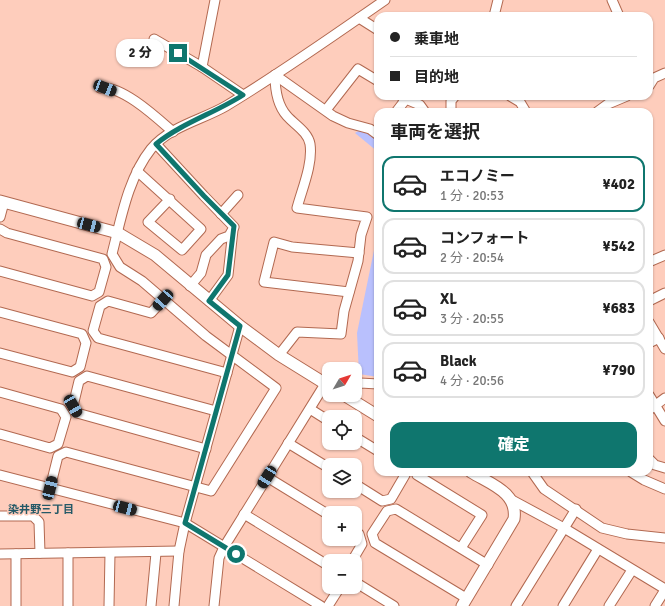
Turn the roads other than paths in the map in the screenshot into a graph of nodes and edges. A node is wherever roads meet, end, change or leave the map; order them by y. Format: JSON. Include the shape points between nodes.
{"nodes":[{"id":1,"x":215,"y":0,"type":"edge"},
{"id":2,"x":385,"y":0,"type":"edge"},
{"id":3,"x":498,"y":0,"type":"edge"},
{"id":4,"x":612,"y":0,"type":"edge"},
{"id":5,"x":495,"y":12,"type":"edge"},
{"id":6,"x":617,"y":12,"type":"edge"},
{"id":7,"x":359,"y":18,"type":"junction"},
{"id":8,"x":374,"y":27,"type":"edge"},
{"id":9,"x":154,"y":39,"type":"dead end"},
{"id":10,"x":202,"y":67,"type":"junction"},
{"id":11,"x":665,"y":73,"type":"edge"},
{"id":12,"x":275,"y":75,"type":"junction"},
{"id":13,"x":374,"y":79,"type":"edge"},
{"id":14,"x":653,"y":79,"type":"edge"},
{"id":15,"x":100,"y":88,"type":"dead end"},
{"id":16,"x":243,"y":95,"type":"junction"},
{"id":17,"x":409,"y":100,"type":"edge"},
{"id":18,"x":618,"y":100,"type":"edge"},
{"id":19,"x":422,"y":108,"type":"edge"},
{"id":20,"x":602,"y":108,"type":"edge"},
{"id":21,"x":326,"y":110,"type":"junction"},
{"id":22,"x":173,"y":132,"type":"junction"},
{"id":23,"x":374,"y":132,"type":"edge"},
{"id":24,"x":156,"y":144,"type":"junction"},
{"id":25,"x":138,"y":171,"type":"junction"},
{"id":26,"x":238,"y":195,"type":"dead end"},
{"id":27,"x":170,"y":199,"type":"junction"},
{"id":28,"x":2,"y":202,"type":"edge"},
{"id":29,"x":222,"y":214,"type":"junction"},
{"id":30,"x":0,"y":217,"type":"edge"},
{"id":31,"x":234,"y":226,"type":"junction"},
{"id":32,"x":0,"y":228,"type":"edge"},
{"id":33,"x":118,"y":233,"type":"junction"},
{"id":34,"x":359,"y":253,"type":"junction"},
{"id":35,"x":665,"y":255,"type":"edge"},
{"id":36,"x":653,"y":260,"type":"edge"},
{"id":37,"x":0,"y":271,"type":"edge"},
{"id":38,"x":190,"y":286,"type":"junction"},
{"id":39,"x":349,"y":292,"type":"junction"},
{"id":40,"x":665,"y":293,"type":"edge"},
{"id":41,"x":653,"y":299,"type":"edge"},
{"id":42,"x":163,"y":300,"type":"junction"},
{"id":43,"x":209,"y":301,"type":"junction"},
{"id":44,"x":0,"y":312,"type":"edge"},
{"id":45,"x":240,"y":326,"type":"junction"},
{"id":46,"x":653,"y":329,"type":"edge"},
{"id":47,"x":658,"y":338,"type":"junction"},
{"id":48,"x":653,"y":341,"type":"edge"},
{"id":49,"x":665,"y":349,"type":"edge"},
{"id":50,"x":0,"y":353,"type":"edge"},
{"id":51,"x":231,"y":355,"type":"junction"},
{"id":52,"x":279,"y":355,"type":"junction"},
{"id":53,"x":227,"y":373,"type":"junction"},
{"id":54,"x":322,"y":382,"type":"edge"},
{"id":55,"x":362,"y":383,"type":"edge"},
{"id":56,"x":374,"y":384,"type":"edge"},
{"id":57,"x":0,"y":392,"type":"edge"},
{"id":58,"x":322,"y":392,"type":"edge"},
{"id":59,"x":665,"y":398,"type":"edge"},
{"id":60,"x":355,"y":402,"type":"edge"},
{"id":61,"x":653,"y":407,"type":"edge"},
{"id":62,"x":310,"y":408,"type":"junction"},
{"id":63,"x":653,"y":409,"type":"edge"},
{"id":64,"x":216,"y":411,"type":"junction"},
{"id":65,"x":374,"y":414,"type":"edge"},
{"id":66,"x":322,"y":416,"type":"edge"},
{"id":67,"x":665,"y":421,"type":"edge"},
{"id":68,"x":0,"y":434,"type":"edge"},
{"id":69,"x":362,"y":441,"type":"edge"},
{"id":70,"x":288,"y":443,"type":"junction"},
{"id":71,"x":206,"y":449,"type":"junction"},
{"id":72,"x":374,"y":449,"type":"edge"},
{"id":73,"x":653,"y":463,"type":"edge"},
{"id":74,"x":322,"y":464,"type":"edge"},
{"id":75,"x":665,"y":468,"type":"edge"},
{"id":76,"x":0,"y":475,"type":"edge"},
{"id":77,"x":404,"y":476,"type":"edge"},
{"id":78,"x":419,"y":476,"type":"edge"},
{"id":79,"x":478,"y":476,"type":"edge"},
{"id":80,"x":535,"y":476,"type":"edge"},
{"id":81,"x":638,"y":476,"type":"edge"},
{"id":82,"x":267,"y":477,"type":"junction"},
{"id":83,"x":195,"y":487,"type":"junction"},
{"id":84,"x":50,"y":488,"type":"junction"},
{"id":85,"x":362,"y":488,"type":"edge"},
{"id":86,"x":665,"y":489,"type":"edge"},
{"id":87,"x":512,"y":500,"type":"junction"},
{"id":88,"x":576,"y":509,"type":"junction"},
{"id":89,"x":322,"y":511,"type":"edge"},
{"id":90,"x":244,"y":514,"type":"junction"},
{"id":91,"x":0,"y":516,"type":"edge"},
{"id":92,"x":185,"y":523,"type":"junction"},
{"id":93,"x":564,"y":528,"type":"junction"},
{"id":94,"x":665,"y":538,"type":"edge"},
{"id":95,"x":224,"y":547,"type":"junction"},
{"id":96,"x":461,"y":548,"type":"junction"},
{"id":97,"x":598,"y":549,"type":"junction"},
{"id":98,"x":178,"y":552,"type":"junction"},
{"id":99,"x":40,"y":553,"type":"junction"},
{"id":100,"x":68,"y":553,"type":"junction"},
{"id":101,"x":110,"y":553,"type":"junction"},
{"id":102,"x":156,"y":553,"type":"junction"},
{"id":103,"x":0,"y":554,"type":"edge"},
{"id":104,"x":16,"y":554,"type":"junction"},
{"id":105,"x":322,"y":562,"type":"edge"},
{"id":106,"x":488,"y":565,"type":"junction"},
{"id":107,"x":632,"y":570,"type":"junction"},
{"id":108,"x":362,"y":586,"type":"edge"},
{"id":109,"x":665,"y":589,"type":"edge"},
{"id":110,"x":336,"y":594,"type":"edge"},
{"id":111,"x":464,"y":602,"type":"edge"},
{"id":112,"x":16,"y":606,"type":"edge"},
{"id":113,"x":68,"y":606,"type":"edge"},
{"id":114,"x":109,"y":606,"type":"edge"},
{"id":115,"x":151,"y":606,"type":"edge"},
{"id":116,"x":174,"y":606,"type":"edge"},
{"id":117,"x":214,"y":606,"type":"edge"},
{"id":118,"x":321,"y":606,"type":"edge"},
{"id":119,"x":328,"y":606,"type":"edge"},
{"id":120,"x":394,"y":606,"type":"edge"},
{"id":121,"x":516,"y":606,"type":"edge"},
{"id":122,"x":563,"y":606,"type":"edge"},
{"id":123,"x":609,"y":606,"type":"edge"},
{"id":124,"x":655,"y":606,"type":"edge"}],
"edges":[{"from":1,"to":10,"type":"street"},
{"from":2,"to":7,"type":"street"},
{"from":3,"to":5,"type":"street"},
{"from":4,"to":6,"type":"street"},
{"from":7,"to":8,"type":"street"},
{"from":7,"to":12,"type":"street"},
{"from":9,"to":10,"type":"street"},
{"from":10,"to":16,"type":"street"},
{"from":11,"to":14,"type":"street"},
{"from":12,"to":16,"type":"street"},
{"from":12,"to":21,"type":"street"},
{"from":12,"to":34,"type":"street","via":[[280,105],[286,115],[306,135],[310,144],[310,159],[297,208],[367,217]]},
{"from":13,"to":21,"type":"street","via":[[358,69]]},
{"from":15,"to":22,"type":"street","via":[[118,92],[135,102]]},
{"from":16,"to":22,"type":"street"},
{"from":17,"to":19,"type":"street"},
{"from":18,"to":20,"type":"street"},
{"from":21,"to":23,"type":"street","via":[[348,123]]},
{"from":22,"to":24,"type":"street"},
{"from":24,"to":25,"type":"street"},
{"from":24,"to":29,"type":"street"},
{"from":25,"to":27,"type":"street"},
{"from":25,"to":33,"type":"street"},
{"from":26,"to":29,"type":"street"},
{"from":27,"to":27,"type":"street","via":[[148,222],[182,250],[201,229]]},
{"from":28,"to":30,"type":"street"},
{"from":28,"to":33,"type":"street"},
{"from":29,"to":31,"type":"street"},
{"from":31,"to":38,"type":"street","via":[[229,236],[221,239],[206,255],[201,273]]},
{"from":31,"to":43,"type":"street","via":[[228,275]]},
{"from":32,"to":37,"type":"street","via":[[7,233],[103,259],[106,267],[99,292],[92,296]]},
{"from":33,"to":38,"type":"street","via":[[155,255]]},
{"from":33,"to":42,"type":"street","via":[[112,254],[120,267],[142,281]]},
{"from":34,"to":39,"type":"street"},
{"from":34,"to":39,"type":"street","via":[[292,247],[274,242],[264,282]]},
{"from":35,"to":36,"type":"street"},
{"from":38,"to":43,"type":"street"},
{"from":39,"to":52,"type":"street","via":[[341,334],[298,332]]},
{"from":40,"to":41,"type":"street"},
{"from":42,"to":51,"type":"street"},
{"from":42,"to":53,"type":"street","via":[[152,313],[108,301],[100,306],[93,331],[98,338]]},
{"from":43,"to":45,"type":"street"},
{"from":44,"to":50,"type":"street","via":[[82,334],[86,343],[80,367],[72,372]]},
{"from":45,"to":51,"type":"street"},
{"from":45,"to":52,"type":"street"},
{"from":46,"to":47,"type":"street"},
{"from":47,"to":48,"type":"street"},
{"from":47,"to":49,"type":"street"},
{"from":51,"to":53,"type":"street"},
{"from":51,"to":83,"type":"street","via":[[276,388],[211,491]]},
{"from":52,"to":54,"type":"street"},
{"from":53,"to":64,"type":"street"},
{"from":55,"to":56,"type":"street"},
{"from":57,"to":68,"type":"street","via":[[61,409],[66,417],[58,444],[50,448]]},
{"from":58,"to":62,"type":"street"},
{"from":59,"to":61,"type":"street"},
{"from":60,"to":65,"type":"street"},
{"from":62,"to":66,"type":"street"},
{"from":62,"to":70,"type":"street"},
{"from":63,"to":67,"type":"street"},
{"from":64,"to":71,"type":"street"},
{"from":64,"to":71,"type":"street","via":[[87,376],[79,381],[73,406],[77,413]]},
{"from":69,"to":72,"type":"street"},
{"from":70,"to":74,"type":"street"},
{"from":70,"to":82,"type":"street"},
{"from":71,"to":83,"type":"street"},
{"from":73,"to":75,"type":"street"},
{"from":76,"to":84,"type":"street"},
{"from":77,"to":85,"type":"street","via":[[391,499],[382,501]]},
{"from":78,"to":96,"type":"street","via":[[482,514]]},
{"from":79,"to":87,"type":"street"},
{"from":80,"to":88,"type":"street","via":[[544,489]]},
{"from":81,"to":86,"type":"street"},
{"from":82,"to":89,"type":"street"},
{"from":82,"to":90,"type":"street"},
{"from":83,"to":84,"type":"street","via":[[66,452],[58,456]]},
{"from":83,"to":92,"type":"street"},
{"from":84,"to":92,"type":"street"},
{"from":87,"to":93,"type":"street"},
{"from":87,"to":106,"type":"street","via":[[516,509],[514,519]]},
{"from":88,"to":93,"type":"street"},
{"from":88,"to":94,"type":"street","via":[[602,528],[627,534]]},
{"from":90,"to":95,"type":"street"},
{"from":90,"to":105,"type":"street"},
{"from":91,"to":99,"type":"street","via":[[33,516],[39,522]]},
{"from":92,"to":95,"type":"street"},
{"from":92,"to":98,"type":"street"},
{"from":93,"to":97,"type":"street"},
{"from":93,"to":121,"type":"street"},
{"from":95,"to":117,"type":"street","via":[[219,558]]},
{"from":95,"to":118,"type":"street"},
{"from":96,"to":106,"type":"street"},
{"from":96,"to":111,"type":"street","via":[[396,509],[387,511],[372,534],[375,543]]},
{"from":97,"to":107,"type":"street"},
{"from":97,"to":122,"type":"street"},
{"from":98,"to":102,"type":"street"},
{"from":98,"to":116,"type":"street"},
{"from":99,"to":100,"type":"street"},
{"from":99,"to":104,"type":"street"},
{"from":100,"to":101,"type":"street"},
{"from":100,"to":113,"type":"street"},
{"from":101,"to":102,"type":"street"},
{"from":101,"to":114,"type":"street"},
{"from":102,"to":115,"type":"street"},
{"from":103,"to":104,"type":"street"},
{"from":104,"to":112,"type":"street"},
{"from":106,"to":111,"type":"street"},
{"from":107,"to":109,"type":"street"},
{"from":107,"to":123,"type":"street"},
{"from":108,"to":120,"type":"street"},
{"from":109,"to":124,"type":"street"},
{"from":110,"to":119,"type":"street"}]}
